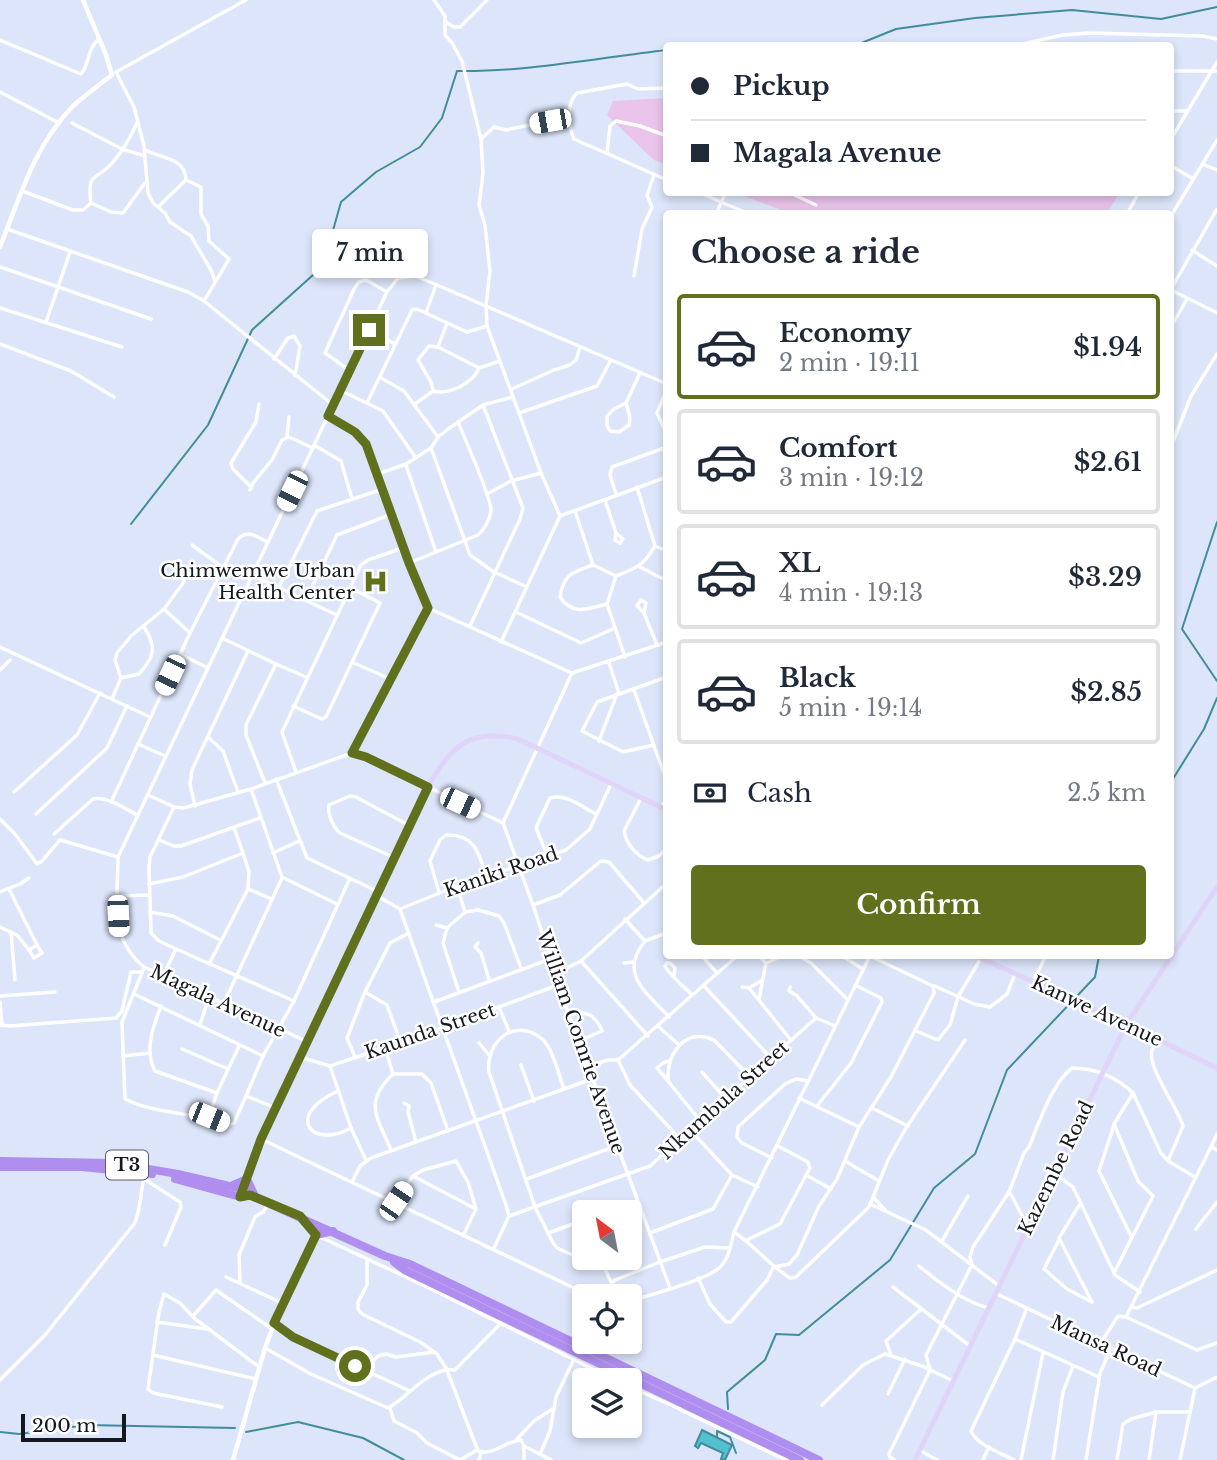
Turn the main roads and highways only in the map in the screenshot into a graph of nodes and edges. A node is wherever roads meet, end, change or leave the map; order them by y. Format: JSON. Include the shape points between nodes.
{"nodes":[{"id":1,"x":663,"y":809,"type":"edge"},
{"id":2,"x":1217,"y":887,"type":"edge"},
{"id":3,"x":1174,"y":952,"type":"edge"},
{"id":4,"x":982,"y":959,"type":"edge"},
{"id":5,"x":1170,"y":959,"type":"edge"},
{"id":6,"x":1126,"y":1025,"type":"junction"},
{"id":7,"x":1217,"y":1068,"type":"edge"},
{"id":8,"x":0,"y":1161,"type":"edge"},
{"id":9,"x":0,"y":1167,"type":"edge"},
{"id":10,"x":247,"y":1179,"type":"junction"},
{"id":11,"x":230,"y":1186,"type":"junction"},
{"id":12,"x":241,"y":1193,"type":"junction"},
{"id":13,"x":253,"y":1196,"type":"junction"},
{"id":14,"x":300,"y":1216,"type":"junction"},
{"id":15,"x":333,"y":1231,"type":"junction"},
{"id":16,"x":502,"y":1316,"type":"junction"},
{"id":17,"x":800,"y":1460,"type":"edge"},
{"id":18,"x":819,"y":1460,"type":"edge"},
{"id":19,"x":915,"y":1460,"type":"edge"}],
"edges":[{"from":1,"to":10,"type":"main road","via":[[511,738],[477,737],[453,750],[428,787],[261,1139]]},
{"from":2,"to":3,"type":"main road","name":"Kazembe Road"},
{"from":4,"to":6,"type":"main road","name":"Kanwe Avenue"},
{"from":5,"to":6,"type":"main road","name":"Kazembe Road"},
{"from":6,"to":7,"type":"main road","name":"Kanwe Avenue"},
{"from":6,"to":19,"type":"main road","name":"Kazembe Road"},
{"from":8,"to":11,"type":"highway","number":"T3","via":[[113,1163]]},
{"from":9,"to":12,"type":"highway","number":"T3","via":[[82,1167]]},
{"from":10,"to":11,"type":"highway"},
{"from":10,"to":12,"type":"main road"},
{"from":10,"to":13,"type":"highway"},
{"from":11,"to":12,"type":"highway","number":"T3"},
{"from":12,"to":13,"type":"highway","number":"T3"},
{"from":13,"to":14,"type":"highway"},
{"from":14,"to":15,"type":"highway"},
{"from":14,"to":15,"type":"highway","via":[[316,1235]]},
{"from":15,"to":16,"type":"highway"},
{"from":16,"to":17,"type":"highway","via":[[682,1407]]},
{"from":16,"to":18,"type":"highway"}]}
